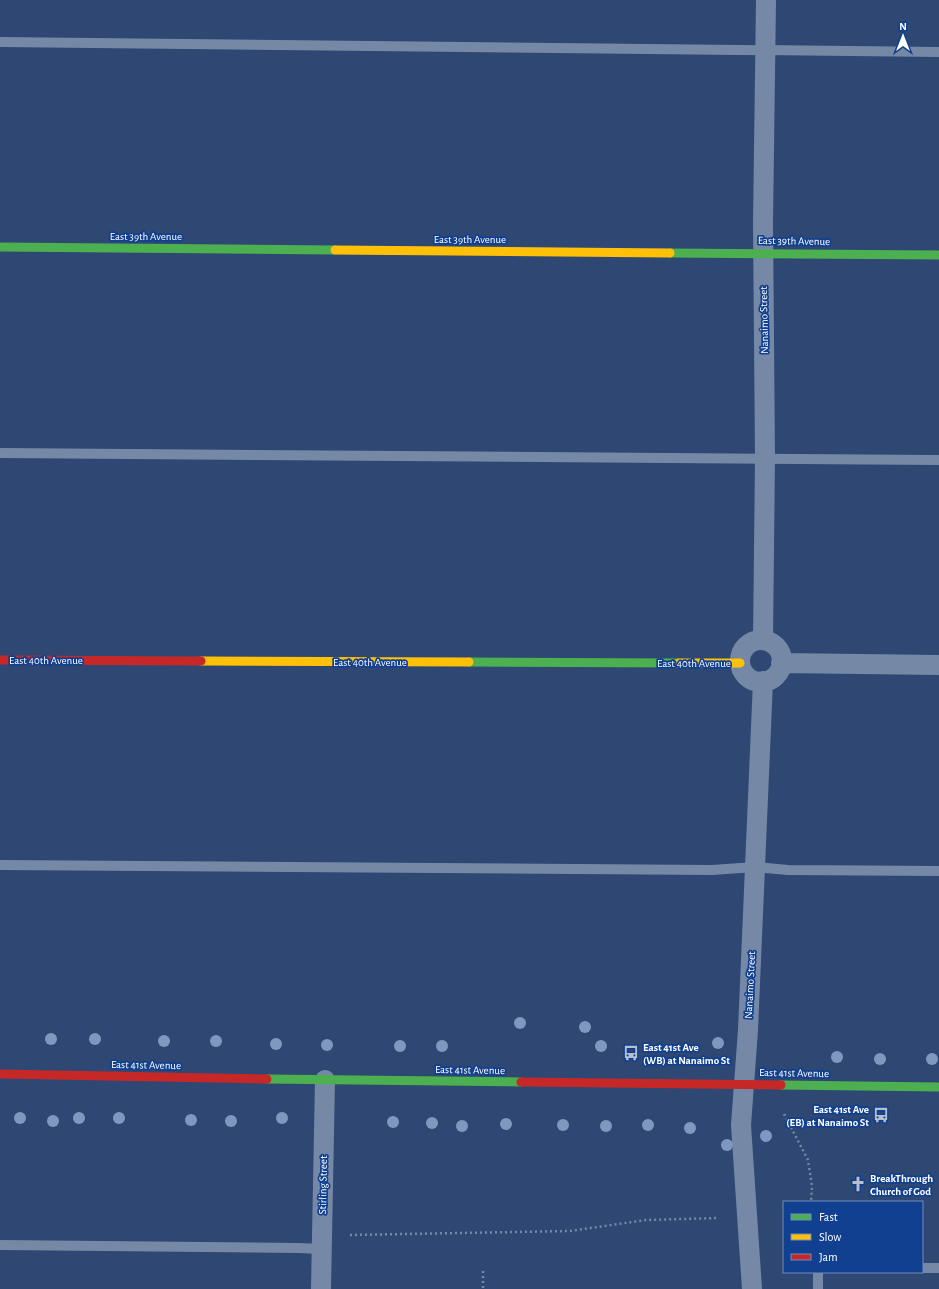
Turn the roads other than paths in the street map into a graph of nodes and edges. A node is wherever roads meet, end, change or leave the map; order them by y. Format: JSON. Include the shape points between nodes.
{"nodes":[{"id":1,"x":766,"y":0,"type":"edge"},
{"id":2,"x":0,"y":42,"type":"edge"},
{"id":3,"x":765,"y":51,"type":"junction"},
{"id":4,"x":939,"y":52,"type":"edge"},
{"id":5,"x":0,"y":247,"type":"edge"},
{"id":6,"x":763,"y":253,"type":"junction"},
{"id":7,"x":939,"y":255,"type":"edge"},
{"id":8,"x":0,"y":453,"type":"edge"},
{"id":9,"x":765,"y":458,"type":"junction"},
{"id":10,"x":939,"y":460,"type":"edge"},
{"id":11,"x":763,"y":640,"type":"junction"},
{"id":12,"x":0,"y":660,"type":"edge"},
{"id":13,"x":740,"y":663,"type":"junction"},
{"id":14,"x":781,"y":663,"type":"junction"},
{"id":15,"x":939,"y":665,"type":"edge"},
{"id":16,"x":763,"y":681,"type":"junction"},
{"id":17,"x":0,"y":865,"type":"edge"},
{"id":18,"x":755,"y":868,"type":"junction"},
{"id":19,"x":939,"y":871,"type":"edge"},
{"id":20,"x":0,"y":1074,"type":"edge"},
{"id":21,"x":325,"y":1080,"type":"junction"},
{"id":22,"x":744,"y":1084,"type":"junction"},
{"id":23,"x":939,"y":1087,"type":"edge"},
{"id":24,"x":0,"y":1245,"type":"edge"},
{"id":25,"x":322,"y":1249,"type":"junction"},
{"id":26,"x":923,"y":1268,"type":"edge"},
{"id":27,"x":939,"y":1268,"type":"edge"},
{"id":28,"x":818,"y":1273,"type":"edge"},
{"id":29,"x":321,"y":1289,"type":"edge"},
{"id":30,"x":752,"y":1289,"type":"edge"},
{"id":31,"x":818,"y":1289,"type":"edge"}],
"edges":[{"from":1,"to":3,"type":"street","name":"Nanaimo Street"},
{"from":2,"to":3,"type":"lane"},
{"from":3,"to":4,"type":"lane"},
{"from":3,"to":6,"type":"street","name":"Nanaimo Street"},
{"from":5,"to":6,"type":"street","name":"East 39th Avenue"},
{"from":6,"to":7,"type":"street","name":"East 39th Avenue"},
{"from":6,"to":9,"type":"street","name":"Nanaimo Street"},
{"from":8,"to":9,"type":"lane"},
{"from":9,"to":10,"type":"lane"},
{"from":9,"to":11,"type":"street","name":"Nanaimo Street"},
{"from":11,"to":13,"type":"street","via":[[746,646]]},
{"from":11,"to":14,"type":"street","via":[[775,646]]},
{"from":12,"to":13,"type":"street","name":"East 40th Avenue"},
{"from":13,"to":16,"type":"street","via":[[745,675],[756,681]]},
{"from":14,"to":15,"type":"street"},
{"from":14,"to":16,"type":"street","via":[[775,676]]},
{"from":16,"to":18,"type":"street","name":"Nanaimo Street"},
{"from":17,"to":18,"type":"lane","via":[[704,870]]},
{"from":18,"to":19,"type":"lane"},
{"from":18,"to":22,"type":"street","name":"Nanaimo Street"},
{"from":20,"to":21,"type":"street","name":"East 41st Avenue"},
{"from":21,"to":22,"type":"street","name":"East 41st Avenue"},
{"from":21,"to":25,"type":"street","name":"Stirling Street"},
{"from":22,"to":23,"type":"street","name":"East 41st Avenue"},
{"from":22,"to":30,"type":"street","name":"Nanaimo Street","via":[[742,1125]]},
{"from":24,"to":25,"type":"lane"},
{"from":25,"to":29,"type":"street","name":"Stirling Street"},
{"from":26,"to":27,"type":"lane"},
{"from":28,"to":31,"type":"lane"}]}
